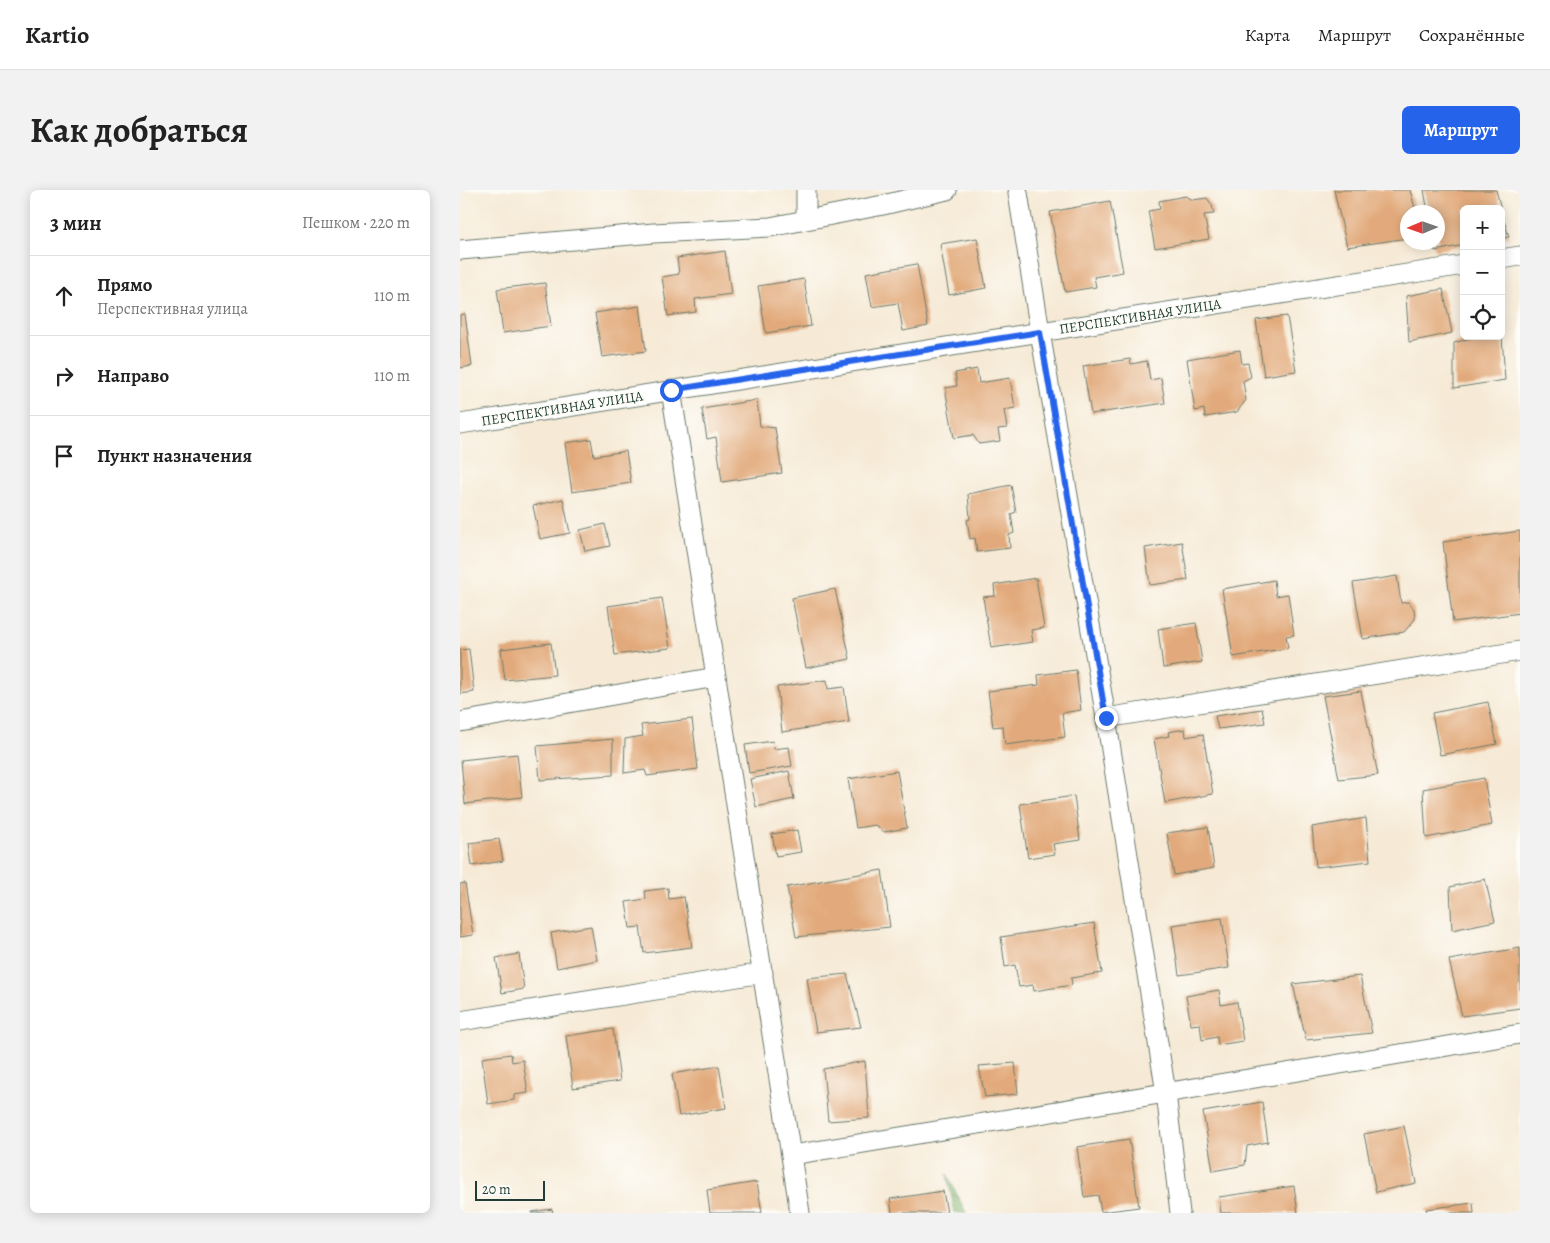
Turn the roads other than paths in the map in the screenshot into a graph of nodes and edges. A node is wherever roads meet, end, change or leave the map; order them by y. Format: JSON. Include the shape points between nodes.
{"nodes":[{"id":1,"x":806,"y":190,"type":"edge"},
{"id":2,"x":947,"y":190,"type":"edge"},
{"id":3,"x":1018,"y":193,"type":"dead end"},
{"id":4,"x":806,"y":219,"type":"junction"},
{"id":5,"x":460,"y":250,"type":"edge"},
{"id":6,"x":1520,"y":256,"type":"edge"},
{"id":7,"x":1505,"y":258,"type":"edge"},
{"id":8,"x":1460,"y":266,"type":"edge"},
{"id":9,"x":1040,"y":332,"type":"junction"},
{"id":10,"x":671,"y":390,"type":"junction"},
{"id":11,"x":460,"y":424,"type":"edge"},
{"id":12,"x":1520,"y":651,"type":"edge"},
{"id":13,"x":716,"y":677,"type":"junction"},
{"id":14,"x":1106,"y":718,"type":"junction"},
{"id":15,"x":460,"y":722,"type":"edge"},
{"id":16,"x":763,"y":973,"type":"junction"},
{"id":17,"x":460,"y":1020,"type":"edge"},
{"id":18,"x":1520,"y":1034,"type":"edge"},
{"id":19,"x":1166,"y":1093,"type":"junction"},
{"id":20,"x":792,"y":1155,"type":"junction"},
{"id":21,"x":800,"y":1213,"type":"edge"},
{"id":22,"x":1180,"y":1213,"type":"edge"}],
"edges":[{"from":1,"to":4,"type":"street"},
{"from":2,"to":4,"type":"street"},
{"from":3,"to":9,"type":"street"},
{"from":4,"to":5,"type":"street","via":[[770,227],[654,233]]},
{"from":6,"to":7,"type":"street"},
{"from":8,"to":9,"type":"street","name":"ПЕРСПЕКТИВНАЯ УЛИЦА"},
{"from":9,"to":10,"type":"street","name":"ПЕРСПЕКТИВНАЯ УЛИЦА"},
{"from":9,"to":14,"type":"street"},
{"from":10,"to":11,"type":"street","name":"ПЕРСПЕКТИВНАЯ УЛИЦА"},
{"from":10,"to":13,"type":"street"},
{"from":12,"to":14,"type":"street"},
{"from":13,"to":15,"type":"street"},
{"from":13,"to":16,"type":"street"},
{"from":14,"to":19,"type":"street"},
{"from":16,"to":17,"type":"street"},
{"from":16,"to":20,"type":"street"},
{"from":18,"to":19,"type":"street"},
{"from":19,"to":20,"type":"street"},
{"from":19,"to":22,"type":"street"},
{"from":20,"to":21,"type":"street"}]}
